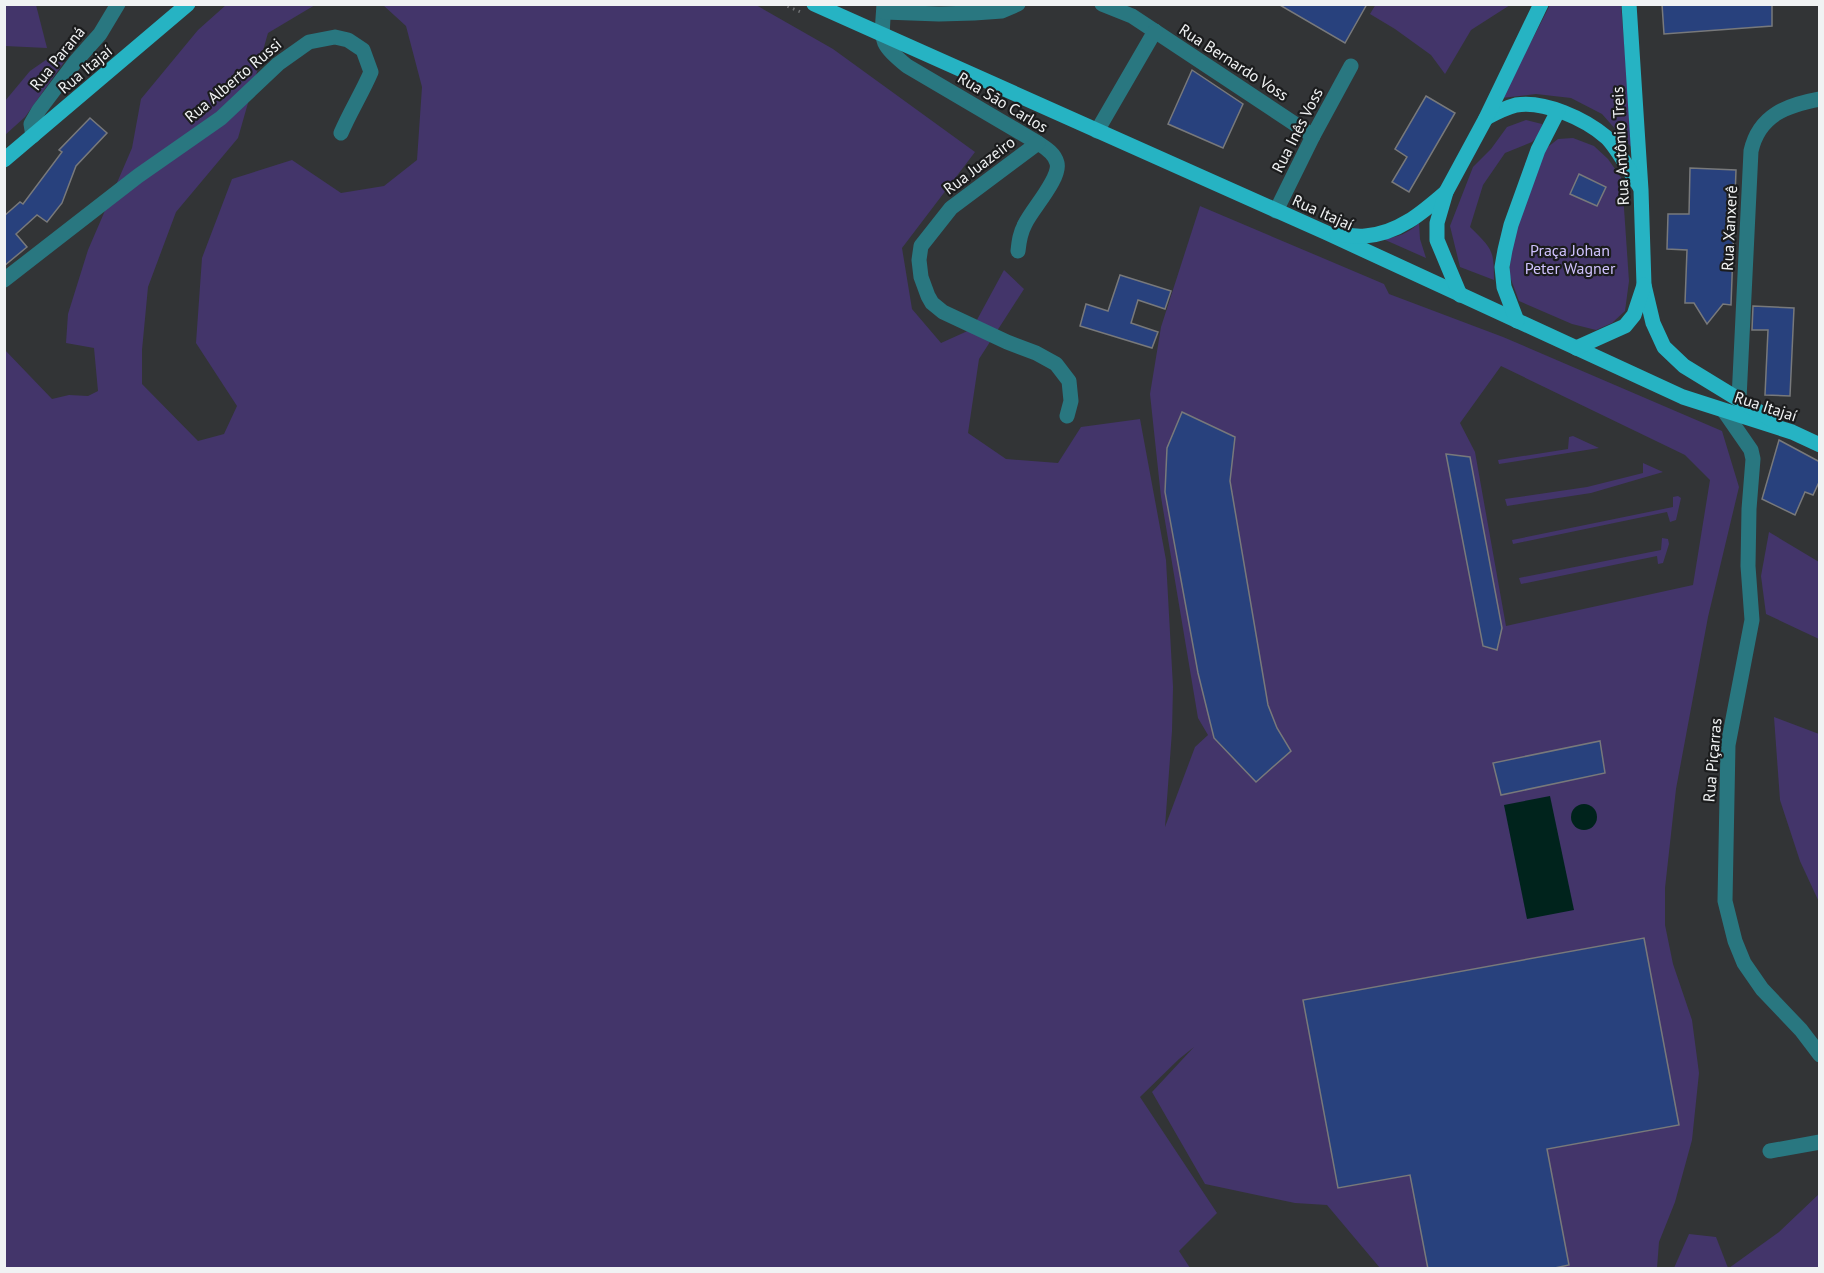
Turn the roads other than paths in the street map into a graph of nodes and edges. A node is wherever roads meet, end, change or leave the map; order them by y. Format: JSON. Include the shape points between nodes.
{"nodes":[{"id":1,"x":118,"y":4,"type":"edge"},
{"id":2,"x":188,"y":4,"type":"edge"},
{"id":3,"x":814,"y":4,"type":"edge"},
{"id":4,"x":1018,"y":4,"type":"edge"},
{"id":5,"x":1102,"y":4,"type":"edge"},
{"id":6,"x":1541,"y":4,"type":"edge"},
{"id":7,"x":1629,"y":4,"type":"edge"},
{"id":8,"x":884,"y":8,"type":"edge"},
{"id":9,"x":1155,"y":31,"type":"junction"},
{"id":10,"x":881,"y":34,"type":"junction"},
{"id":11,"x":1351,"y":66,"type":"dead end"},
{"id":12,"x":1820,"y":99,"type":"edge"},
{"id":13,"x":1558,"y":111,"type":"junction"},
{"id":14,"x":1486,"y":118,"type":"junction"},
{"id":15,"x":1097,"y":131,"type":"junction"},
{"id":16,"x":341,"y":133,"type":"dead end"},
{"id":17,"x":33,"y":136,"type":"junction"},
{"id":18,"x":1313,"y":136,"type":"junction"},
{"id":19,"x":1038,"y":143,"type":"junction"},
{"id":20,"x":4,"y":160,"type":"edge"},
{"id":21,"x":1641,"y":190,"type":"junction"},
{"id":22,"x":1446,"y":192,"type":"junction"},
{"id":23,"x":1276,"y":211,"type":"junction"},
{"id":24,"x":1327,"y":233,"type":"junction"},
{"id":25,"x":1018,"y":251,"type":"dead end"},
{"id":26,"x":4,"y":280,"type":"edge"},
{"id":27,"x":1644,"y":285,"type":"junction"},
{"id":28,"x":1460,"y":295,"type":"junction"},
{"id":29,"x":1518,"y":321,"type":"junction"},
{"id":30,"x":1576,"y":348,"type":"junction"},
{"id":31,"x":1739,"y":399,"type":"junction"},
{"id":32,"x":1724,"y":411,"type":"junction"},
{"id":33,"x":1067,"y":416,"type":"dead end"},
{"id":34,"x":1792,"y":432,"type":"junction"},
{"id":35,"x":1820,"y":445,"type":"edge"},
{"id":36,"x":1820,"y":1055,"type":"edge"},
{"id":37,"x":1820,"y":1142,"type":"edge"},
{"id":38,"x":1770,"y":1151,"type":"dead end"}],
"edges":[{"from":1,"to":17,"type":"street","name":"Rua Paraná","via":[[100,34],[39,110],[32,124]]},
{"from":2,"to":17,"type":"main road","name":"Rua Itajaí"},
{"from":3,"to":10,"type":"main road","name":"Rua Itajaí"},
{"from":4,"to":8,"type":"street","via":[[1002,11],[974,13]]},
{"from":5,"to":9,"type":"street","name":"Rua Bernardo Voss"},
{"from":6,"to":14,"type":"main road"},
{"from":7,"to":21,"type":"main road","name":"Rua Antônio Treis"},
{"from":8,"to":10,"type":"street"},
{"from":9,"to":15,"type":"street"},
{"from":9,"to":18,"type":"street","name":"Rua Bernardo Voss"},
{"from":10,"to":15,"type":"main road","name":"Rua Itajaí"},
{"from":10,"to":19,"type":"street","name":"Rua São Carlos","via":[[888,50],[907,66]]},
{"from":11,"to":18,"type":"street","name":"Rua Inês Voss"},
{"from":12,"to":31,"type":"street","name":"Rua Xanxerê","via":[[1781,110],[1768,119],[1753,140]]},
{"from":13,"to":14,"type":"main road","via":[[1516,105]]},
{"from":13,"to":21,"type":"main road","via":[[1582,119],[1608,138]]},
{"from":13,"to":29,"type":"main road","via":[[1538,150],[1505,250],[1504,287]]},
{"from":14,"to":22,"type":"main road"},
{"from":15,"to":23,"type":"main road","name":"Rua Itajaí"},
{"from":16,"to":26,"type":"street","name":"Rua Alberto Russi","via":[[371,72],[363,50],[348,40],[335,37],[309,42],[278,64],[221,118],[138,176]]},
{"from":17,"to":20,"type":"main road","name":"Rua Itajaí"},
{"from":18,"to":23,"type":"street","name":"Rua Inês Voss"},
{"from":19,"to":25,"type":"street","name":"Rua São Carlos","via":[[1052,153],[1056,174],[1019,236]]},
{"from":19,"to":33,"type":"street","name":"Rua Juazeiro","via":[[951,208],[921,246],[919,260],[921,277],[932,303],[943,312],[1056,364],[1069,381],[1071,401]]},
{"from":21,"to":27,"type":"main road","name":"Rua Antônio Treis"},
{"from":22,"to":24,"type":"main road","via":[[1396,229],[1366,236]]},
{"from":22,"to":28,"type":"main road","via":[[1437,223],[1437,240]]},
{"from":23,"to":24,"type":"main road","name":"Rua Itajaí"},
{"from":24,"to":28,"type":"main road","name":"Rua Itajaí"},
{"from":27,"to":30,"type":"main road","name":"Rua Antônio Treis","via":[[1634,315],[1625,326]]},
{"from":27,"to":31,"type":"main road","name":"Rua Antônio Treis","via":[[1653,323],[1664,347],[1684,366]]},
{"from":28,"to":29,"type":"main road","name":"Rua Itajaí"},
{"from":29,"to":30,"type":"main road","name":"Rua Itajaí"},
{"from":30,"to":32,"type":"main road","name":"Rua Itajaí","via":[[1683,397]]},
{"from":31,"to":34,"type":"main road","name":"Rua Antônio Treis"},
{"from":32,"to":34,"type":"main road","name":"Rua Itajaí"},
{"from":32,"to":36,"type":"street","name":"Rua Piçarras","via":[[1753,459],[1748,566],[1752,620],[1728,745],[1725,901],[1744,963]]},
{"from":34,"to":35,"type":"main road","name":"Rua Itajaí"},
{"from":37,"to":38,"type":"street"}]}
